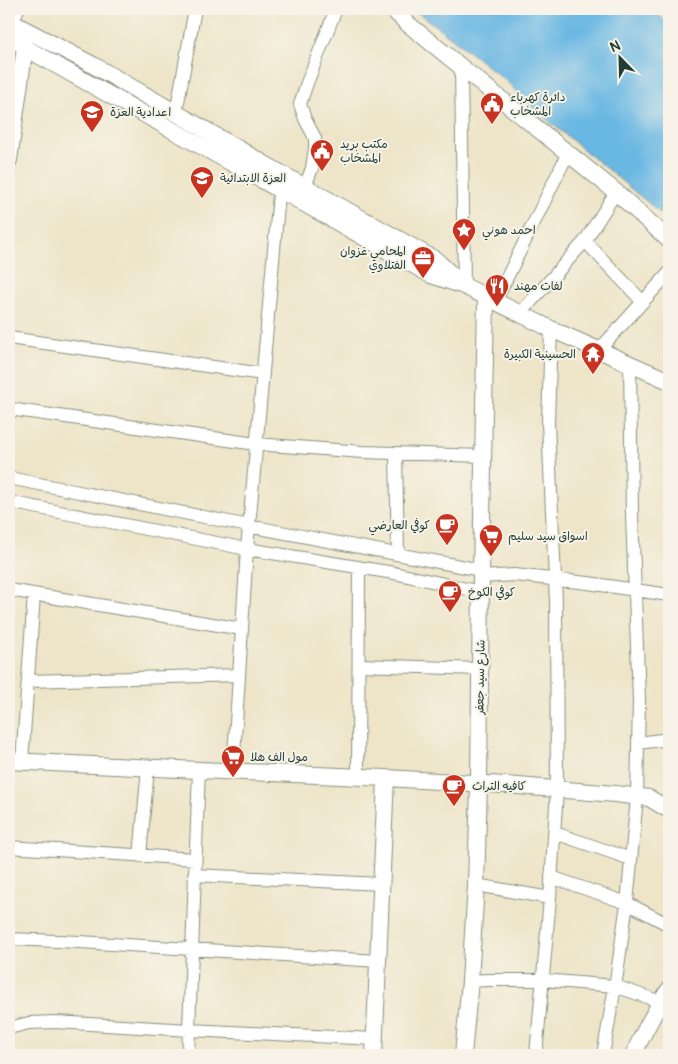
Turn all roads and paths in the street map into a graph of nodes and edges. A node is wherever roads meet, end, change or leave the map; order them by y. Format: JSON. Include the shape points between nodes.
{"nodes":[{"id":1,"x":195,"y":9,"type":"edge"},
{"id":2,"x":336,"y":9,"type":"edge"},
{"id":3,"x":392,"y":9,"type":"edge"},
{"id":4,"x":12,"y":22,"type":"edge"},
{"id":5,"x":25,"y":48,"type":"junction"},
{"id":6,"x":461,"y":67,"type":"junction"},
{"id":7,"x":176,"y":113,"type":"junction"},
{"id":8,"x":12,"y":117,"type":"edge"},
{"id":9,"x":568,"y":153,"type":"junction"},
{"id":10,"x":9,"y":160,"type":"edge"},
{"id":11,"x":280,"y":182,"type":"junction"},
{"id":12,"x":305,"y":187,"type":"junction"},
{"id":13,"x":616,"y":192,"type":"junction"},
{"id":14,"x":669,"y":240,"type":"edge"},
{"id":15,"x":585,"y":241,"type":"junction"},
{"id":16,"x":669,"y":273,"type":"edge"},
{"id":17,"x":464,"y":286,"type":"junction"},
{"id":18,"x":491,"y":300,"type":"junction"},
{"id":19,"x":643,"y":302,"type":"junction"},
{"id":20,"x":520,"y":314,"type":"junction"},
{"id":21,"x":551,"y":329,"type":"junction"},
{"id":22,"x":9,"y":338,"type":"edge"},
{"id":23,"x":599,"y":350,"type":"junction"},
{"id":24,"x":630,"y":364,"type":"junction"},
{"id":25,"x":262,"y":374,"type":"junction"},
{"id":26,"x":669,"y":381,"type":"edge"},
{"id":27,"x":9,"y":409,"type":"edge"},
{"id":28,"x":256,"y":444,"type":"junction"},
{"id":29,"x":396,"y":453,"type":"junction"},
{"id":30,"x":483,"y":456,"type":"junction"},
{"id":31,"x":9,"y":478,"type":"edge"},
{"id":32,"x":9,"y":502,"type":"edge"},
{"id":33,"x":249,"y":526,"type":"junction"},
{"id":34,"x":247,"y":549,"type":"junction"},
{"id":35,"x":398,"y":554,"type":"junction"},
{"id":36,"x":359,"y":567,"type":"junction"},
{"id":37,"x":555,"y":579,"type":"junction"},
{"id":38,"x":481,"y":580,"type":"junction"},
{"id":39,"x":9,"y":590,"type":"edge"},
{"id":40,"x":635,"y":590,"type":"junction"},
{"id":41,"x":34,"y":594,"type":"junction"},
{"id":42,"x":669,"y":595,"type":"edge"},
{"id":43,"x":242,"y":629,"type":"junction"},
{"id":44,"x":358,"y":665,"type":"junction"},
{"id":45,"x":480,"y":669,"type":"junction"},
{"id":46,"x":239,"y":675,"type":"junction"},
{"id":47,"x":28,"y":681,"type":"junction"},
{"id":48,"x":669,"y":739,"type":"edge"},
{"id":49,"x":638,"y":743,"type":"junction"},
{"id":50,"x":15,"y":761,"type":"edge"},
{"id":51,"x":148,"y":768,"type":"junction"},
{"id":52,"x":199,"y":770,"type":"junction"},
{"id":53,"x":233,"y":771,"type":"junction"},
{"id":54,"x":358,"y":776,"type":"junction"},
{"id":55,"x":386,"y":778,"type":"junction"},
{"id":56,"x":479,"y":784,"type":"junction"},
{"id":57,"x":557,"y":790,"type":"junction"},
{"id":58,"x":638,"y":797,"type":"junction"},
{"id":59,"x":669,"y":810,"type":"edge"},
{"id":60,"x":555,"y":833,"type":"junction"},
{"id":61,"x":9,"y":847,"type":"edge"},
{"id":62,"x":140,"y":856,"type":"junction"},
{"id":63,"x":195,"y":859,"type":"junction"},
{"id":64,"x":631,"y":859,"type":"junction"},
{"id":65,"x":194,"y":875,"type":"junction"},
{"id":66,"x":551,"y":877,"type":"junction"},
{"id":67,"x":381,"y":884,"type":"junction"},
{"id":68,"x":476,"y":885,"type":"junction"},
{"id":69,"x":550,"y":898,"type":"junction"},
{"id":70,"x":627,"y":903,"type":"junction"},
{"id":71,"x":669,"y":925,"type":"edge"},
{"id":72,"x":10,"y":939,"type":"edge"},
{"id":73,"x":192,"y":949,"type":"junction"},
{"id":74,"x":378,"y":961,"type":"junction"},
{"id":75,"x":543,"y":980,"type":"junction"},
{"id":76,"x":470,"y":981,"type":"junction"},
{"id":77,"x":615,"y":986,"type":"junction"},
{"id":78,"x":665,"y":996,"type":"edge"},
{"id":79,"x":9,"y":1028,"type":"edge"},
{"id":80,"x":189,"y":1030,"type":"junction"},
{"id":81,"x":374,"y":1047,"type":"edge"},
{"id":82,"x":188,"y":1055,"type":"edge"},
{"id":83,"x":462,"y":1055,"type":"edge"},
{"id":84,"x":536,"y":1055,"type":"edge"},
{"id":85,"x":603,"y":1055,"type":"edge"},
{"id":86,"x":633,"y":1055,"type":"edge"}],
"edges":[{"from":1,"to":7,"type":"street"},
{"from":2,"to":12,"type":"street","via":[[300,104],[315,143],[312,168]]},
{"from":3,"to":6,"type":"street"},
{"from":4,"to":5,"type":"street"},
{"from":4,"to":7,"type":"street"},
{"from":5,"to":8,"type":"street"},
{"from":5,"to":11,"type":"street"},
{"from":6,"to":9,"type":"street"},
{"from":6,"to":17,"type":"street"},
{"from":7,"to":11,"type":"street"},
{"from":8,"to":10,"type":"street"},
{"from":9,"to":13,"type":"street"},
{"from":9,"to":18,"type":"street"},
{"from":11,"to":12,"type":"street"},
{"from":11,"to":17,"type":"street","via":[[431,275]]},
{"from":11,"to":25,"type":"street"},
{"from":12,"to":17,"type":"street","via":[[436,260]]},
{"from":13,"to":14,"type":"street"},
{"from":13,"to":15,"type":"street"},
{"from":15,"to":19,"type":"street"},
{"from":15,"to":20,"type":"street"},
{"from":16,"to":19,"type":"street"},
{"from":17,"to":18,"type":"street"},
{"from":18,"to":20,"type":"street"},
{"from":18,"to":30,"type":"street","name":"شارع سيد جعفر"},
{"from":19,"to":23,"type":"street"},
{"from":20,"to":21,"type":"street"},
{"from":21,"to":23,"type":"street"},
{"from":21,"to":37,"type":"street","via":[[548,423]]},
{"from":22,"to":25,"type":"street"},
{"from":23,"to":24,"type":"street"},
{"from":24,"to":26,"type":"street"},
{"from":24,"to":40,"type":"street"},
{"from":25,"to":28,"type":"street"},
{"from":27,"to":28,"type":"street"},
{"from":28,"to":29,"type":"street"},
{"from":28,"to":33,"type":"street"},
{"from":29,"to":30,"type":"street"},
{"from":29,"to":35,"type":"street"},
{"from":30,"to":38,"type":"street","name":"شارع سيد جعفر"},
{"from":31,"to":33,"type":"street"},
{"from":32,"to":34,"type":"street"},
{"from":33,"to":34,"type":"street"},
{"from":33,"to":35,"type":"street"},
{"from":34,"to":36,"type":"street"},
{"from":34,"to":43,"type":"street"},
{"from":35,"to":38,"type":"street"},
{"from":36,"to":38,"type":"street"},
{"from":36,"to":44,"type":"street"},
{"from":37,"to":38,"type":"street","via":[[514,575]]},
{"from":37,"to":40,"type":"street"},
{"from":37,"to":57,"type":"street"},
{"from":38,"to":45,"type":"street","name":"شارع سيد جعفر"},
{"from":39,"to":41,"type":"street"},
{"from":40,"to":42,"type":"street"},
{"from":40,"to":49,"type":"street"},
{"from":41,"to":43,"type":"street"},
{"from":41,"to":47,"type":"street"},
{"from":43,"to":46,"type":"street"},
{"from":44,"to":45,"type":"street"},
{"from":44,"to":54,"type":"street"},
{"from":45,"to":56,"type":"street","name":"شارع سيد جعفر"},
{"from":46,"to":47,"type":"street"},
{"from":46,"to":53,"type":"street"},
{"from":47,"to":50,"type":"street"},
{"from":48,"to":49,"type":"street"},
{"from":49,"to":58,"type":"street"},
{"from":50,"to":51,"type":"street"},
{"from":51,"to":52,"type":"street"},
{"from":51,"to":62,"type":"street"},
{"from":52,"to":53,"type":"street"},
{"from":52,"to":63,"type":"street"},
{"from":53,"to":54,"type":"street"},
{"from":54,"to":55,"type":"street"},
{"from":55,"to":56,"type":"street"},
{"from":55,"to":67,"type":"street"},
{"from":56,"to":57,"type":"street"},
{"from":56,"to":68,"type":"street","name":"شارع سيد جعفر"},
{"from":57,"to":58,"type":"street"},
{"from":57,"to":60,"type":"street"},
{"from":58,"to":59,"type":"street","via":[[649,798]]},
{"from":58,"to":64,"type":"street"},
{"from":60,"to":64,"type":"street"},
{"from":60,"to":66,"type":"street"},
{"from":61,"to":62,"type":"street"},
{"from":62,"to":63,"type":"street"},
{"from":63,"to":65,"type":"street"},
{"from":64,"to":70,"type":"street"},
{"from":65,"to":67,"type":"street"},
{"from":65,"to":73,"type":"street"},
{"from":66,"to":69,"type":"street"},
{"from":66,"to":70,"type":"street"},
{"from":67,"to":74,"type":"street"},
{"from":68,"to":69,"type":"street"},
{"from":68,"to":76,"type":"street","name":"شارع سيد جعفر"},
{"from":69,"to":75,"type":"street"},
{"from":70,"to":71,"type":"street"},
{"from":70,"to":77,"type":"street"},
{"from":72,"to":73,"type":"street"},
{"from":73,"to":74,"type":"street"},
{"from":73,"to":80,"type":"street"},
{"from":74,"to":81,"type":"street"},
{"from":75,"to":76,"type":"street"},
{"from":75,"to":77,"type":"street"},
{"from":75,"to":84,"type":"street"},
{"from":76,"to":83,"type":"street","name":"شارع سيد جعفر"},
{"from":77,"to":78,"type":"street"},
{"from":77,"to":85,"type":"street"},
{"from":78,"to":86,"type":"street"},
{"from":79,"to":80,"type":"street","via":[[56,1022]]},
{"from":80,"to":81,"type":"street"},
{"from":80,"to":82,"type":"street"}]}
